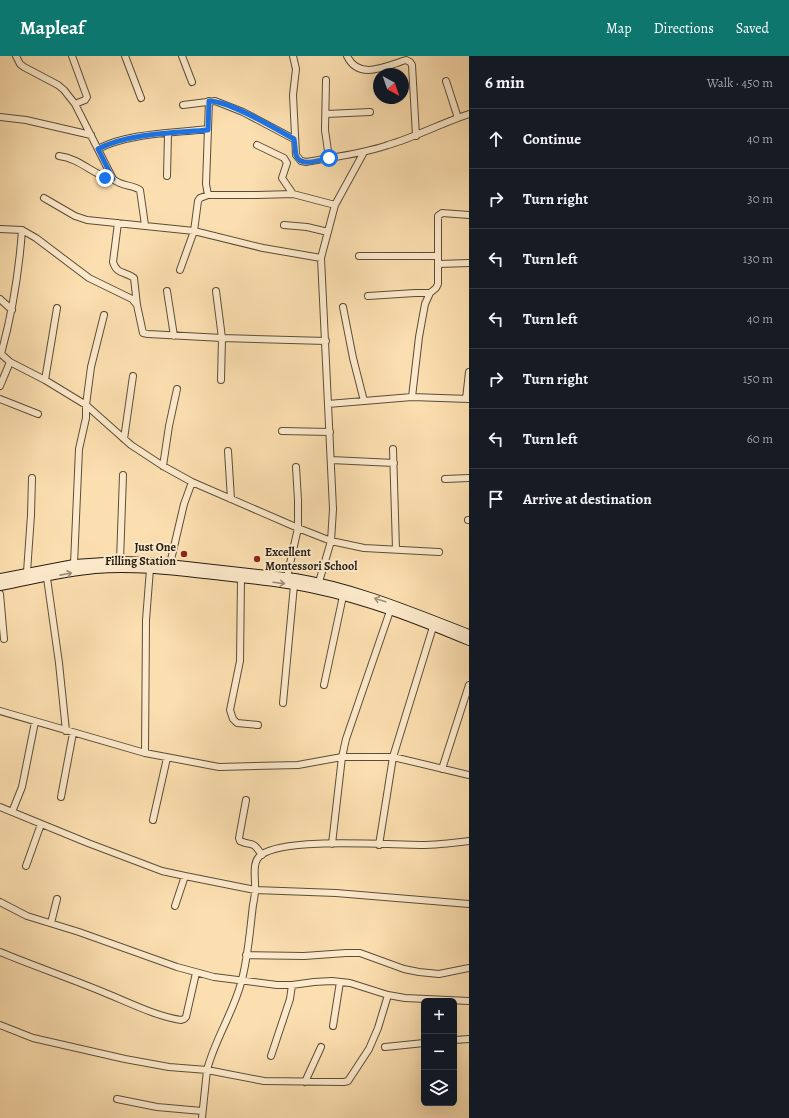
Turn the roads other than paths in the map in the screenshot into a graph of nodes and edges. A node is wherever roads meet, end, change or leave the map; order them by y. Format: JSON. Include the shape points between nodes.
{"nodes":[{"id":1,"x":16,"y":56,"type":"edge"},
{"id":2,"x":72,"y":56,"type":"edge"},
{"id":3,"x":125,"y":56,"type":"edge"},
{"id":4,"x":182,"y":56,"type":"edge"},
{"id":5,"x":293,"y":56,"type":"edge"},
{"id":6,"x":347,"y":56,"type":"edge"},
{"id":7,"x":405,"y":58,"type":"edge"},
{"id":8,"x":326,"y":80,"type":"dead end"},
{"id":9,"x":446,"y":81,"type":"dead end"},
{"id":10,"x":192,"y":82,"type":"dead end"},
{"id":11,"x":141,"y":98,"type":"dead end"},
{"id":12,"x":209,"y":101,"type":"junction"},
{"id":13,"x":75,"y":104,"type":"junction"},
{"id":14,"x":183,"y":105,"type":"dead end"},
{"id":15,"x":370,"y":112,"type":"dead end"},
{"id":16,"x":326,"y":114,"type":"junction"},
{"id":17,"x":469,"y":114,"type":"edge"},
{"id":18,"x":0,"y":117,"type":"edge"},
{"id":19,"x":458,"y":118,"type":"junction"},
{"id":20,"x":208,"y":130,"type":"junction"},
{"id":21,"x":168,"y":134,"type":"junction"},
{"id":22,"x":90,"y":135,"type":"junction"},
{"id":23,"x":416,"y":136,"type":"junction"},
{"id":24,"x":294,"y":139,"type":"junction"},
{"id":25,"x":257,"y":145,"type":"dead end"},
{"id":26,"x":98,"y":149,"type":"junction"},
{"id":27,"x":364,"y":152,"type":"junction"},
{"id":28,"x":59,"y":156,"type":"dead end"},
{"id":29,"x":329,"y":158,"type":"junction"},
{"id":30,"x":167,"y":176,"type":"dead end"},
{"id":31,"x":113,"y":179,"type":"junction"},
{"id":32,"x":208,"y":194,"type":"junction"},
{"id":33,"x":293,"y":194,"type":"junction"},
{"id":34,"x":44,"y":198,"type":"dead end"},
{"id":35,"x":335,"y":205,"type":"junction"},
{"id":36,"x":469,"y":215,"type":"edge"},
{"id":37,"x":118,"y":223,"type":"junction"},
{"id":38,"x":145,"y":225,"type":"junction"},
{"id":39,"x":284,"y":225,"type":"dead end"},
{"id":40,"x":0,"y":229,"type":"edge"},
{"id":41,"x":22,"y":230,"type":"junction"},
{"id":42,"x":194,"y":230,"type":"junction"},
{"id":43,"x":328,"y":232,"type":"junction"},
{"id":44,"x":359,"y":256,"type":"dead end"},
{"id":45,"x":438,"y":256,"type":"junction"},
{"id":46,"x":321,"y":258,"type":"junction"},
{"id":47,"x":469,"y":263,"type":"edge"},
{"id":48,"x":438,"y":264,"type":"junction"},
{"id":49,"x":180,"y":270,"type":"dead end"},
{"id":50,"x":216,"y":291,"type":"dead end"},
{"id":51,"x":167,"y":292,"type":"dead end"},
{"id":52,"x":430,"y":293,"type":"junction"},
{"id":53,"x":368,"y":296,"type":"dead end"},
{"id":54,"x":0,"y":299,"type":"edge"},
{"id":55,"x":137,"y":305,"type":"junction"},
{"id":56,"x":343,"y":307,"type":"dead end"},
{"id":57,"x":57,"y":308,"type":"dead end"},
{"id":58,"x":12,"y":310,"type":"junction"},
{"id":59,"x":104,"y":315,"type":"dead end"},
{"id":60,"x":174,"y":336,"type":"junction"},
{"id":61,"x":222,"y":338,"type":"junction"},
{"id":62,"x":326,"y":341,"type":"junction"},
{"id":63,"x":1,"y":353,"type":"edge"},
{"id":64,"x":10,"y":362,"type":"junction"},
{"id":65,"x":469,"y":372,"type":"edge"},
{"id":66,"x":133,"y":376,"type":"dead end"},
{"id":67,"x":45,"y":380,"type":"junction"},
{"id":68,"x":221,"y":380,"type":"dead end"},
{"id":69,"x":0,"y":386,"type":"edge"},
{"id":70,"x":177,"y":388,"type":"dead end"},
{"id":71,"x":412,"y":398,"type":"junction"},
{"id":72,"x":0,"y":399,"type":"edge"},
{"id":73,"x":467,"y":399,"type":"edge"},
{"id":74,"x":364,"y":401,"type":"junction"},
{"id":75,"x":328,"y":404,"type":"junction"},
{"id":76,"x":86,"y":405,"type":"junction"},
{"id":77,"x":38,"y":414,"type":"dead end"},
{"id":78,"x":282,"y":431,"type":"dead end"},
{"id":79,"x":330,"y":432,"type":"junction"},
{"id":80,"x":124,"y":439,"type":"junction"},
{"id":81,"x":394,"y":449,"type":"dead end"},
{"id":82,"x":228,"y":451,"type":"dead end"},
{"id":83,"x":331,"y":460,"type":"junction"},
{"id":84,"x":394,"y":463,"type":"junction"},
{"id":85,"x":163,"y":466,"type":"junction"},
{"id":86,"x":296,"y":467,"type":"dead end"},
{"id":87,"x":123,"y":475,"type":"dead end"},
{"id":88,"x":32,"y":478,"type":"dead end"},
{"id":89,"x":445,"y":478,"type":"dead end"},
{"id":90,"x":469,"y":478,"type":"edge"},
{"id":91,"x":192,"y":482,"type":"junction"},
{"id":92,"x":231,"y":499,"type":"junction"},
{"id":93,"x":298,"y":528,"type":"junction"},
{"id":94,"x":331,"y":541,"type":"junction"},
{"id":95,"x":396,"y":549,"type":"junction"},
{"id":96,"x":439,"y":552,"type":"dead end"},
{"id":97,"x":120,"y":561,"type":"junction"},
{"id":98,"x":74,"y":564,"type":"junction"},
{"id":99,"x":170,"y":564,"type":"junction"},
{"id":100,"x":150,"y":569,"type":"junction"},
{"id":101,"x":27,"y":572,"type":"junction"},
{"id":102,"x":287,"y":577,"type":"junction"},
{"id":103,"x":0,"y":578,"type":"edge"},
{"id":104,"x":47,"y":578,"type":"junction"},
{"id":105,"x":241,"y":578,"type":"junction"},
{"id":106,"x":319,"y":582,"type":"junction"},
{"id":107,"x":294,"y":585,"type":"junction"},
{"id":108,"x":0,"y":586,"type":"edge"},
{"id":109,"x":0,"y":594,"type":"edge"},
{"id":110,"x":342,"y":596,"type":"junction"},
{"id":111,"x":390,"y":610,"type":"junction"},
{"id":112,"x":433,"y":627,"type":"junction"},
{"id":113,"x":469,"y":634,"type":"edge"},
{"id":114,"x":4,"y":639,"type":"dead end"},
{"id":115,"x":469,"y":641,"type":"edge"},
{"id":116,"x":324,"y":685,"type":"dead end"},
{"id":117,"x":469,"y":685,"type":"edge"},
{"id":118,"x":282,"y":703,"type":"dead end"},
{"id":119,"x":0,"y":711,"type":"edge"},
{"id":120,"x":35,"y":722,"type":"junction"},
{"id":121,"x":258,"y":725,"type":"dead end"},
{"id":122,"x":66,"y":731,"type":"junction"},
{"id":123,"x":73,"y":733,"type":"junction"},
{"id":124,"x":144,"y":753,"type":"junction"},
{"id":125,"x":342,"y":757,"type":"junction"},
{"id":126,"x":393,"y":757,"type":"junction"},
{"id":127,"x":167,"y":758,"type":"junction"},
{"id":128,"x":442,"y":769,"type":"junction"},
{"id":129,"x":469,"y":775,"type":"edge"},
{"id":130,"x":61,"y":797,"type":"dead end"},
{"id":131,"x":246,"y":800,"type":"dead end"},
{"id":132,"x":0,"y":807,"type":"edge"},
{"id":133,"x":12,"y":812,"type":"junction"},
{"id":134,"x":153,"y":820,"type":"dead end"},
{"id":135,"x":41,"y":824,"type":"junction"},
{"id":136,"x":469,"y":841,"type":"edge"},
{"id":137,"x":332,"y":844,"type":"junction"},
{"id":138,"x":379,"y":845,"type":"junction"},
{"id":139,"x":262,"y":855,"type":"junction"},
{"id":140,"x":26,"y":866,"type":"dead end"},
{"id":141,"x":185,"y":876,"type":"junction"},
{"id":142,"x":255,"y":890,"type":"junction"},
{"id":143,"x":57,"y":899,"type":"dead end"},
{"id":144,"x":0,"y":902,"type":"edge"},
{"id":145,"x":469,"y":904,"type":"edge"},
{"id":146,"x":175,"y":906,"type":"dead end"},
{"id":147,"x":51,"y":923,"type":"junction"},
{"id":148,"x":0,"y":952,"type":"edge"},
{"id":149,"x":246,"y":955,"type":"junction"},
{"id":150,"x":469,"y":968,"type":"edge"},
{"id":151,"x":196,"y":973,"type":"junction"},
{"id":152,"x":242,"y":981,"type":"junction"},
{"id":153,"x":340,"y":982,"type":"junction"},
{"id":154,"x":292,"y":985,"type":"junction"},
{"id":155,"x":388,"y":995,"type":"junction"},
{"id":156,"x":469,"y":1001,"type":"edge"},
{"id":157,"x":0,"y":1025,"type":"edge"},
{"id":158,"x":333,"y":1026,"type":"dead end"},
{"id":159,"x":469,"y":1039,"type":"edge"},
{"id":160,"x":457,"y":1040,"type":"edge"},
{"id":161,"x":421,"y":1043,"type":"edge"},
{"id":162,"x":321,"y":1047,"type":"dead end"},
{"id":163,"x":385,"y":1047,"type":"dead end"},
{"id":164,"x":271,"y":1056,"type":"dead end"},
{"id":165,"x":207,"y":1070,"type":"junction"},
{"id":166,"x":305,"y":1082,"type":"junction"},
{"id":167,"x":117,"y":1099,"type":"dead end"},
{"id":168,"x":202,"y":1111,"type":"junction"},
{"id":169,"x":202,"y":1118,"type":"edge"}],
"edges":[{"from":1,"to":13,"type":"street","via":[[24,67],[58,85]]},
{"from":2,"to":13,"type":"street","via":[[87,97]]},
{"from":3,"to":11,"type":"street"},
{"from":4,"to":10,"type":"street"},
{"from":5,"to":24,"type":"street","via":[[296,69],[292,95]]},
{"from":6,"to":7,"type":"street","via":[[353,66],[370,71]]},
{"from":7,"to":23,"type":"street","via":[[412,65]]},
{"from":8,"to":16,"type":"street"},
{"from":9,"to":19,"type":"street"},
{"from":12,"to":14,"type":"street"},
{"from":12,"to":20,"type":"street"},
{"from":12,"to":24,"type":"street","via":[[244,112]]},
{"from":13,"to":22,"type":"street"},
{"from":15,"to":16,"type":"street"},
{"from":16,"to":29,"type":"street","via":[[325,130]]},
{"from":17,"to":19,"type":"street"},
{"from":18,"to":22,"type":"street","via":[[26,120]]},
{"from":19,"to":23,"type":"street"},
{"from":20,"to":21,"type":"street"},
{"from":20,"to":32,"type":"street"},
{"from":21,"to":26,"type":"street","via":[[130,139]]},
{"from":21,"to":30,"type":"street"},
{"from":22,"to":26,"type":"street"},
{"from":23,"to":27,"type":"street"},
{"from":24,"to":29,"type":"street","via":[[296,155],[301,161]]},
{"from":25,"to":33,"type":"street","via":[[284,158],[288,163],[282,178]]},
{"from":26,"to":31,"type":"street"},
{"from":27,"to":29,"type":"street"},
{"from":27,"to":35,"type":"street"},
{"from":28,"to":31,"type":"street","via":[[81,162],[105,178]]},
{"from":31,"to":38,"type":"street","via":[[118,184],[140,190]]},
{"from":32,"to":33,"type":"street"},
{"from":32,"to":42,"type":"street","via":[[198,201]]},
{"from":33,"to":35,"type":"street"},
{"from":34,"to":37,"type":"street","via":[[75,216]]},
{"from":35,"to":43,"type":"street"},
{"from":36,"to":45,"type":"street","via":[[439,214]]},
{"from":37,"to":38,"type":"street"},
{"from":37,"to":55,"type":"street","via":[[113,262],[118,271],[134,278]]},
{"from":38,"to":42,"type":"street"},
{"from":39,"to":43,"type":"street"},
{"from":40,"to":41,"type":"street"},
{"from":41,"to":55,"type":"street","via":[[89,278],[132,299]]},
{"from":41,"to":58,"type":"street"},
{"from":42,"to":46,"type":"street","via":[[263,248]]},
{"from":42,"to":49,"type":"street"},
{"from":43,"to":46,"type":"street"},
{"from":44,"to":45,"type":"street"},
{"from":45,"to":48,"type":"street"},
{"from":46,"to":62,"type":"street"},
{"from":47,"to":48,"type":"street"},
{"from":48,"to":52,"type":"street","via":[[438,284]]},
{"from":50,"to":61,"type":"street"},
{"from":51,"to":60,"type":"street"},
{"from":52,"to":53,"type":"street"},
{"from":52,"to":71,"type":"street","via":[[425,304],[419,337]]},
{"from":54,"to":58,"type":"street"},
{"from":55,"to":60,"type":"street","via":[[143,333]]},
{"from":56,"to":74,"type":"street"},
{"from":57,"to":67,"type":"street"},
{"from":58,"to":63,"type":"street"},
{"from":59,"to":76,"type":"street","via":[[91,367]]},
{"from":60,"to":61,"type":"street"},
{"from":61,"to":62,"type":"street"},
{"from":61,"to":68,"type":"street"},
{"from":62,"to":75,"type":"street"},
{"from":63,"to":64,"type":"street"},
{"from":64,"to":67,"type":"street"},
{"from":64,"to":69,"type":"street"},
{"from":65,"to":73,"type":"street"},
{"from":66,"to":80,"type":"street"},
{"from":67,"to":76,"type":"street"},
{"from":70,"to":85,"type":"street"},
{"from":71,"to":73,"type":"street"},
{"from":71,"to":74,"type":"street"},
{"from":72,"to":77,"type":"street"},
{"from":74,"to":75,"type":"street"},
{"from":75,"to":79,"type":"street"},
{"from":76,"to":80,"type":"street"},
{"from":76,"to":98,"type":"street","via":[[86,418],[79,449]]},
{"from":78,"to":79,"type":"street"},
{"from":79,"to":83,"type":"street"},
{"from":80,"to":85,"type":"street"},
{"from":81,"to":84,"type":"street"},
{"from":82,"to":92,"type":"street"},
{"from":83,"to":84,"type":"street"},
{"from":83,"to":94,"type":"street"},
{"from":84,"to":95,"type":"street"},
{"from":85,"to":91,"type":"street"},
{"from":86,"to":93,"type":"street"},
{"from":87,"to":97,"type":"street"},
{"from":88,"to":101,"type":"street"},
{"from":89,"to":90,"type":"street"},
{"from":91,"to":92,"type":"street"},
{"from":91,"to":99,"type":"street","via":[[184,504]]},
{"from":92,"to":93,"type":"street"},
{"from":93,"to":94,"type":"street"},
{"from":93,"to":102,"type":"street"},
{"from":94,"to":95,"type":"street","via":[[364,548]]},
{"from":94,"to":106,"type":"street"},
{"from":95,"to":96,"type":"street"},
{"from":97,"to":98,"type":"main road"},
{"from":97,"to":99,"type":"main road"},
{"from":98,"to":101,"type":"main road"},
{"from":99,"to":102,"type":"main road"},
{"from":104,"to":100,"type":"main road","one_way":true,"via":[[96,569]]},
{"from":100,"to":105,"type":"main road"},
{"from":100,"to":124,"type":"street","via":[[146,620]]},
{"from":101,"to":103,"type":"main road"},
{"from":102,"to":106,"type":"main road"},
{"from":104,"to":108,"type":"main road"},
{"from":104,"to":122,"type":"street"},
{"from":105,"to":107,"type":"main road","one_way":true},
{"from":105,"to":121,"type":"street","via":[[240,661],[230,710],[232,719],[237,723]]},
{"from":113,"to":106,"type":"main road","one_way":true,"via":[[390,603]]},
{"from":107,"to":110,"type":"main road"},
{"from":107,"to":118,"type":"street"},
{"from":109,"to":114,"type":"street"},
{"from":110,"to":111,"type":"main road"},
{"from":110,"to":116,"type":"street"},
{"from":111,"to":112,"type":"main road"},
{"from":111,"to":125,"type":"street"},
{"from":112,"to":115,"type":"main road"},
{"from":112,"to":126,"type":"street"},
{"from":117,"to":128,"type":"street"},
{"from":119,"to":120,"type":"street"},
{"from":120,"to":122,"type":"street"},
{"from":120,"to":133,"type":"street","via":[[22,787]]},
{"from":122,"to":123,"type":"street"},
{"from":123,"to":124,"type":"street"},
{"from":123,"to":130,"type":"street"},
{"from":124,"to":127,"type":"street"},
{"from":125,"to":126,"type":"street"},
{"from":125,"to":127,"type":"street","via":[[298,765],[219,767]]},
{"from":125,"to":137,"type":"street"},
{"from":126,"to":128,"type":"street"},
{"from":126,"to":138,"type":"street"},
{"from":127,"to":134,"type":"street"},
{"from":128,"to":129,"type":"street"},
{"from":131,"to":139,"type":"street","via":[[240,841],[252,843]]},
{"from":132,"to":133,"type":"street"},
{"from":133,"to":135,"type":"street"},
{"from":135,"to":140,"type":"street"},
{"from":135,"to":141,"type":"street","via":[[162,871]]},
{"from":136,"to":138,"type":"street"},
{"from":137,"to":138,"type":"street"},
{"from":137,"to":139,"type":"street","via":[[298,845]]},
{"from":139,"to":142,"type":"street","via":[[255,866]]},
{"from":141,"to":142,"type":"street"},
{"from":141,"to":146,"type":"street"},
{"from":142,"to":145,"type":"street","via":[[336,893]]},
{"from":142,"to":149,"type":"street"},
{"from":143,"to":147,"type":"street"},
{"from":144,"to":147,"type":"street","via":[[27,916]]},
{"from":147,"to":151,"type":"street"},
{"from":148,"to":151,"type":"street","via":[[181,1020],[186,1016]]},
{"from":149,"to":150,"type":"street","via":[[304,956],[360,953],[419,972],[439,974]]},
{"from":149,"to":152,"type":"street"},
{"from":151,"to":152,"type":"street"},
{"from":152,"to":154,"type":"street"},
{"from":152,"to":165,"type":"street","via":[[232,1011],[213,1048]]},
{"from":153,"to":154,"type":"street"},
{"from":153,"to":155,"type":"street"},
{"from":153,"to":158,"type":"street"},
{"from":154,"to":164,"type":"street"},
{"from":155,"to":156,"type":"street"},
{"from":155,"to":166,"type":"street","via":[[369,1049],[348,1080]]},
{"from":157,"to":165,"type":"street","via":[[32,1038],[125,1059],[169,1067]]},
{"from":159,"to":160,"type":"street"},
{"from":161,"to":163,"type":"street"},
{"from":162,"to":166,"type":"street"},
{"from":165,"to":166,"type":"street","via":[[264,1081]]},
{"from":165,"to":168,"type":"street"},
{"from":167,"to":168,"type":"street","via":[[157,1107]]},
{"from":168,"to":169,"type":"street"}]}
